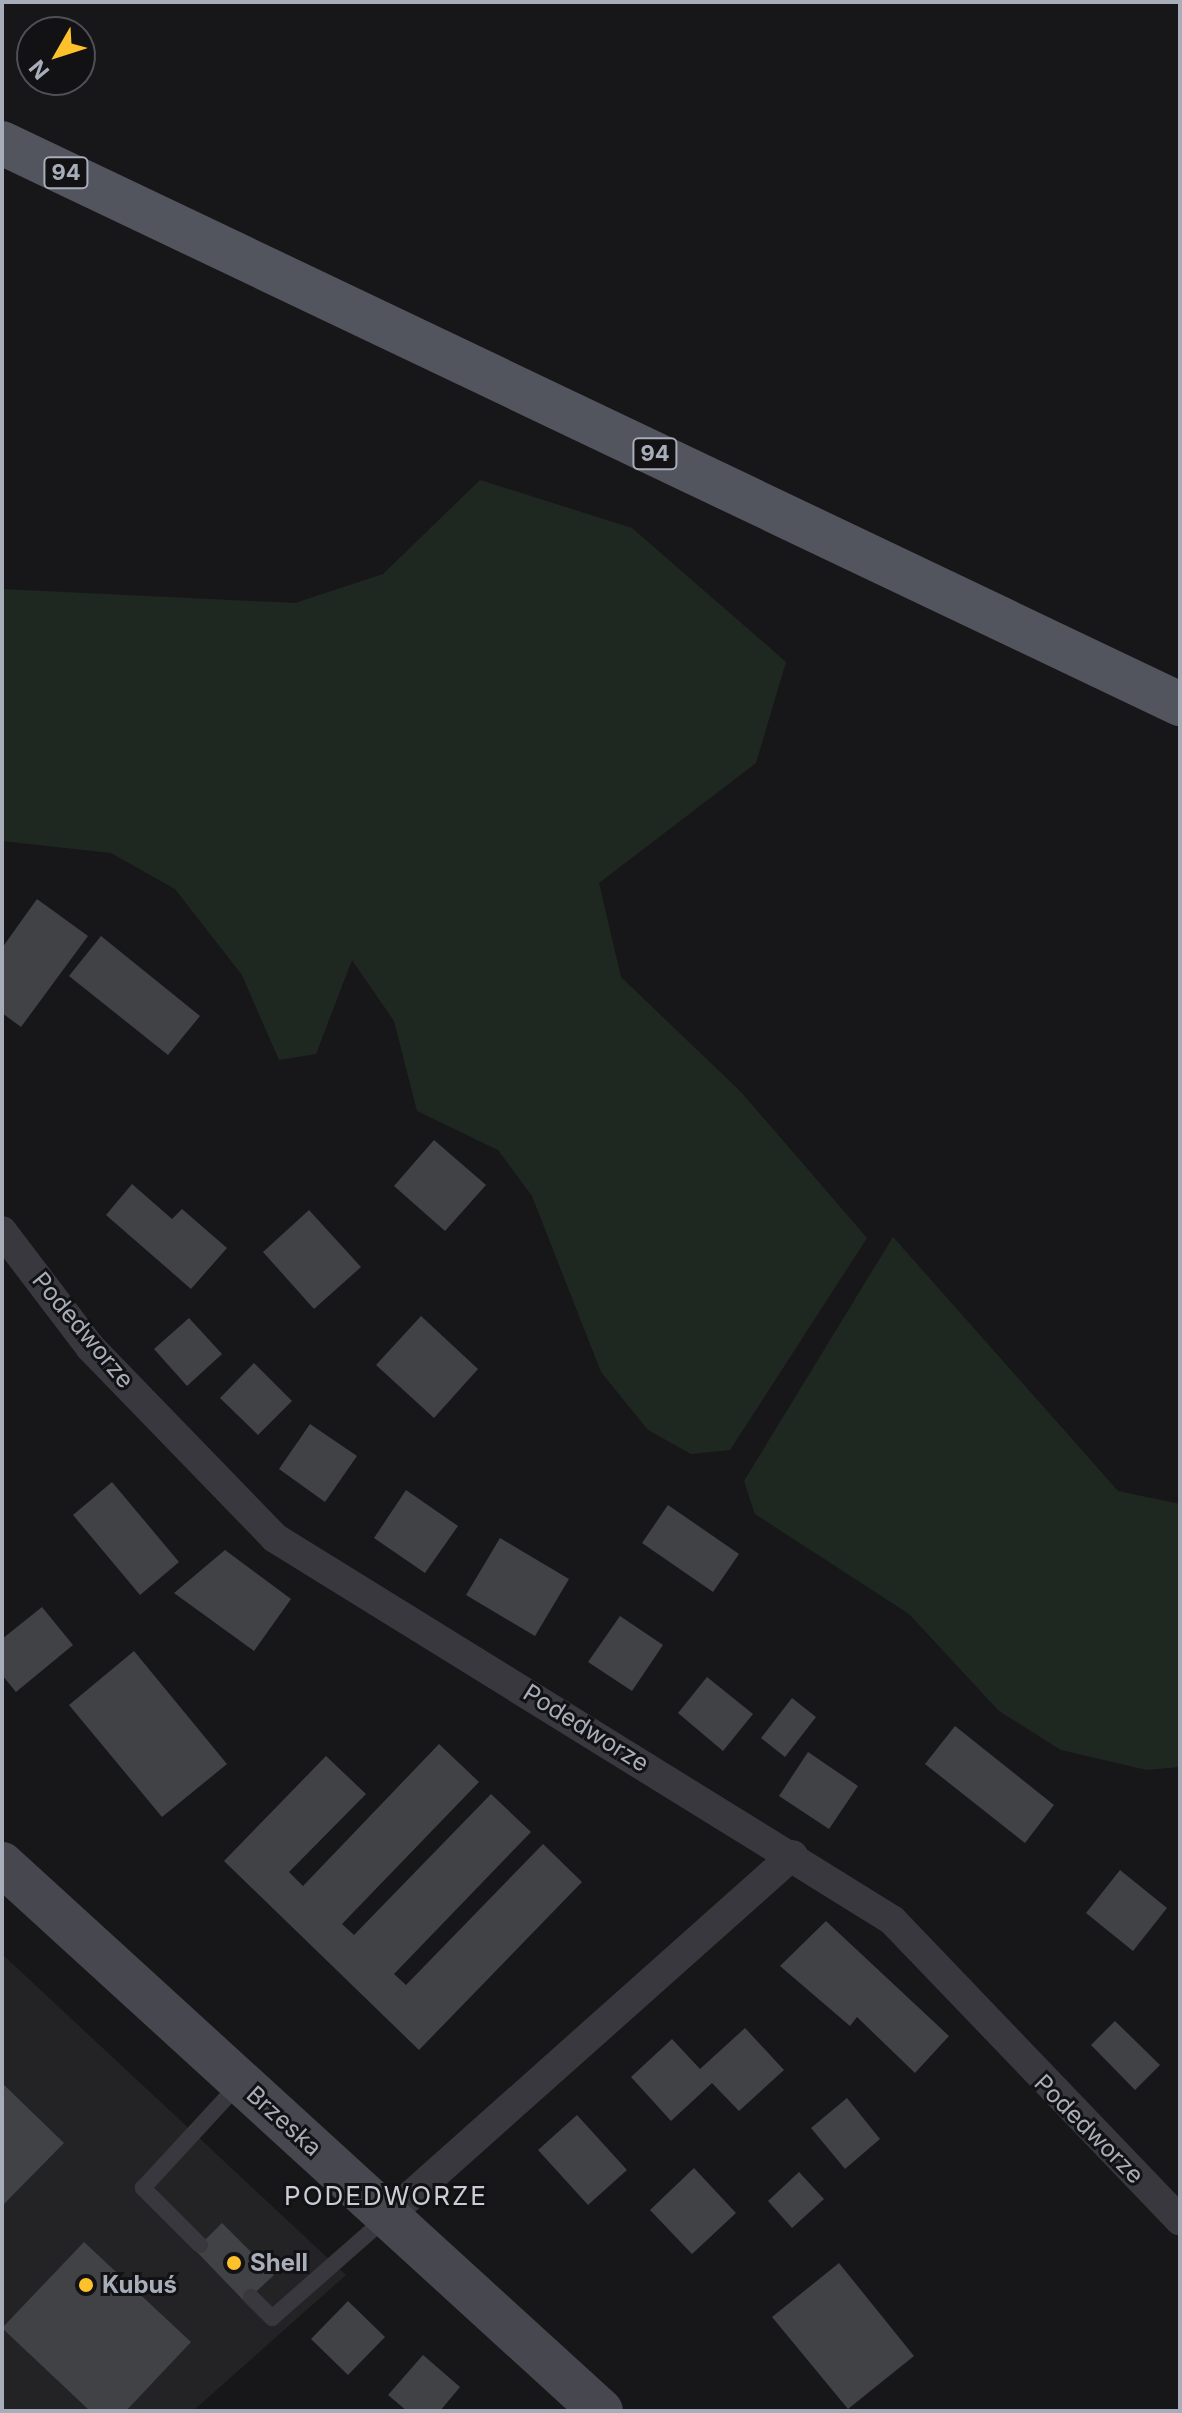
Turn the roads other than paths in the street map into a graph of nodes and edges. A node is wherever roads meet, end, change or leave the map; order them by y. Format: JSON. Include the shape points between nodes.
{"nodes":[{"id":1,"x":2,"y":143,"type":"edge"},
{"id":2,"x":1180,"y":704,"type":"edge"},
{"id":3,"x":2,"y":1231,"type":"edge"},
{"id":4,"x":793,"y":1855,"type":"junction"},
{"id":5,"x":2,"y":1864,"type":"edge"},
{"id":6,"x":241,"y":2082,"type":"junction"},
{"id":7,"x":389,"y":2215,"type":"junction"},
{"id":8,"x":1180,"y":2220,"type":"edge"},
{"id":9,"x":200,"y":2245,"type":"dead end"},
{"id":10,"x":251,"y":2297,"type":"dead end"},
{"id":11,"x":601,"y":2411,"type":"edge"}],
"edges":[{"from":1,"to":2,"type":"main road","number":"94"},
{"from":3,"to":4,"type":"street","name":"Podedworze","via":[[90,1347],[275,1538]]},
{"from":4,"to":7,"type":"street"},
{"from":4,"to":8,"type":"street","name":"Podedworze","via":[[892,1920]]},
{"from":5,"to":6,"type":"main road","name":"Brzeska"},
{"from":6,"to":7,"type":"main road","name":"Brzeska"},
{"from":6,"to":9,"type":"lane","via":[[143,2188]]},
{"from":7,"to":10,"type":"lane","via":[[272,2318]]},
{"from":7,"to":11,"type":"main road","name":"Brzeska"}]}
